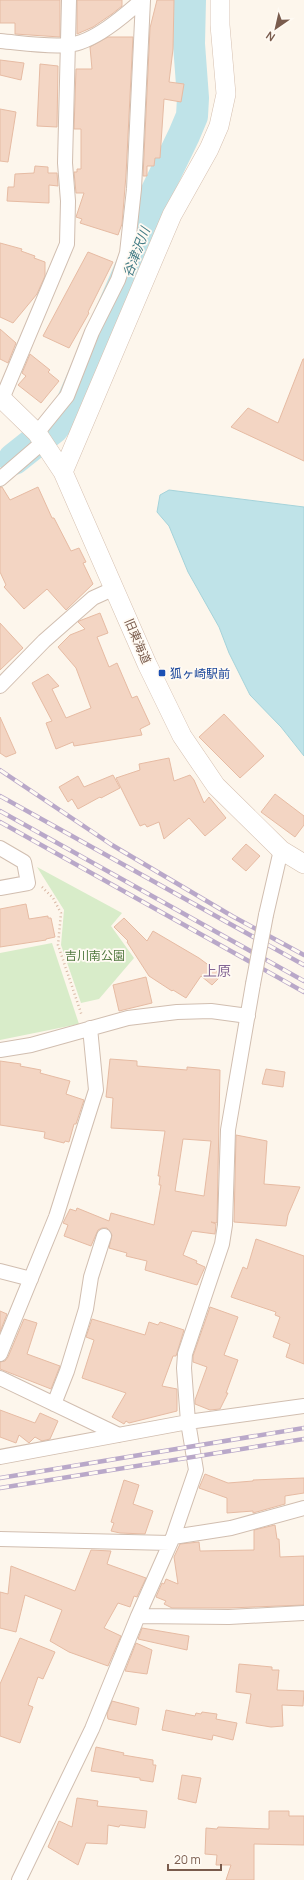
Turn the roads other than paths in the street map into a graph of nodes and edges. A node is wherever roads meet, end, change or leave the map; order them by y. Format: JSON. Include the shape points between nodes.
{"nodes":[{"id":1,"x":69,"y":0,"type":"edge"},
{"id":2,"x":143,"y":0,"type":"edge"},
{"id":3,"x":220,"y":0,"type":"edge"},
{"id":4,"x":0,"y":41,"type":"edge"},
{"id":5,"x":69,"y":45,"type":"junction"},
{"id":6,"x":1,"y":398,"type":"edge"},
{"id":7,"x":40,"y":437,"type":"junction"},
{"id":8,"x":63,"y":472,"type":"junction"},
{"id":9,"x":0,"y":479,"type":"edge"},
{"id":10,"x":115,"y":588,"type":"junction"},
{"id":11,"x":0,"y":686,"type":"edge"},
{"id":12,"x":0,"y":848,"type":"edge"},
{"id":13,"x":281,"y":850,"type":"junction"},
{"id":14,"x":304,"y":864,"type":"edge"},
{"id":15,"x":0,"y":888,"type":"edge"},
{"id":16,"x":248,"y":1016,"type":"junction"},
{"id":17,"x":88,"y":1028,"type":"junction"},
{"id":18,"x":0,"y":1050,"type":"edge"},
{"id":19,"x":104,"y":1236,"type":"dead end"},
{"id":20,"x":0,"y":1271,"type":"edge"},
{"id":21,"x":31,"y":1279,"type":"junction"},
{"id":22,"x":0,"y":1354,"type":"edge"},
{"id":23,"x":0,"y":1378,"type":"edge"},
{"id":24,"x":54,"y":1404,"type":"junction"},
{"id":25,"x":304,"y":1406,"type":"edge"},
{"id":26,"x":188,"y":1422,"type":"junction"},
{"id":27,"x":119,"y":1435,"type":"junction"},
{"id":28,"x":0,"y":1457,"type":"edge"},
{"id":29,"x":304,"y":1508,"type":"edge"},
{"id":30,"x":0,"y":1539,"type":"edge"},
{"id":31,"x":172,"y":1540,"type":"junction"},
{"id":32,"x":304,"y":1613,"type":"edge"},
{"id":33,"x":138,"y":1616,"type":"junction"},
{"id":34,"x":19,"y":1880,"type":"edge"}],
"edges":[{"from":1,"to":5,"type":"street"},
{"from":2,"to":5,"type":"street","via":[[89,39]]},
{"from":2,"to":7,"type":"street","via":[[134,189],[127,253],[118,280],[92,332],[67,396]]},
{"from":3,"to":8,"type":"street","via":[[226,94],[219,126],[172,215]]},
{"from":4,"to":5,"type":"street"},
{"from":5,"to":6,"type":"street","via":[[65,163],[68,200],[66,244]]},
{"from":6,"to":7,"type":"street","name":"旧東海道"},
{"from":7,"to":8,"type":"street","name":"旧東海道"},
{"from":7,"to":9,"type":"street"},
{"from":8,"to":10,"type":"street","name":"旧東海道"},
{"from":10,"to":11,"type":"street","via":[[93,598],[44,641]]},
{"from":10,"to":13,"type":"street","name":"旧東海道","via":[[147,664],[182,736],[216,786]]},
{"from":12,"to":15,"type":"street","via":[[24,862],[28,883]]},
{"from":13,"to":14,"type":"street","name":"旧東海道"},
{"from":13,"to":16,"type":"street","bridge":true,"via":[[266,915]]},
{"from":16,"to":17,"type":"street","via":[[211,1011],[177,1012],[128,1018]]},
{"from":16,"to":26,"type":"street","via":[[228,1130],[222,1244],[185,1354]]},
{"from":17,"to":18,"type":"street","via":[[30,1045]]},
{"from":17,"to":21,"type":"street","via":[[96,1090],[56,1217]]},
{"from":19,"to":24,"type":"street","via":[[91,1277],[86,1310]]},
{"from":20,"to":21,"type":"street"},
{"from":21,"to":22,"type":"street"},
{"from":23,"to":24,"type":"street"},
{"from":24,"to":27,"type":"street"},
{"from":25,"to":26,"type":"street"},
{"from":26,"to":27,"type":"street"},
{"from":26,"to":31,"type":"street","via":[[196,1470]]},
{"from":27,"to":28,"type":"street"},
{"from":29,"to":31,"type":"street","via":[[231,1528]]},
{"from":30,"to":31,"type":"street"},
{"from":31,"to":33,"type":"street"},
{"from":32,"to":33,"type":"street","via":[[229,1617]]},
{"from":33,"to":34,"type":"street","via":[[92,1729]]}]}
